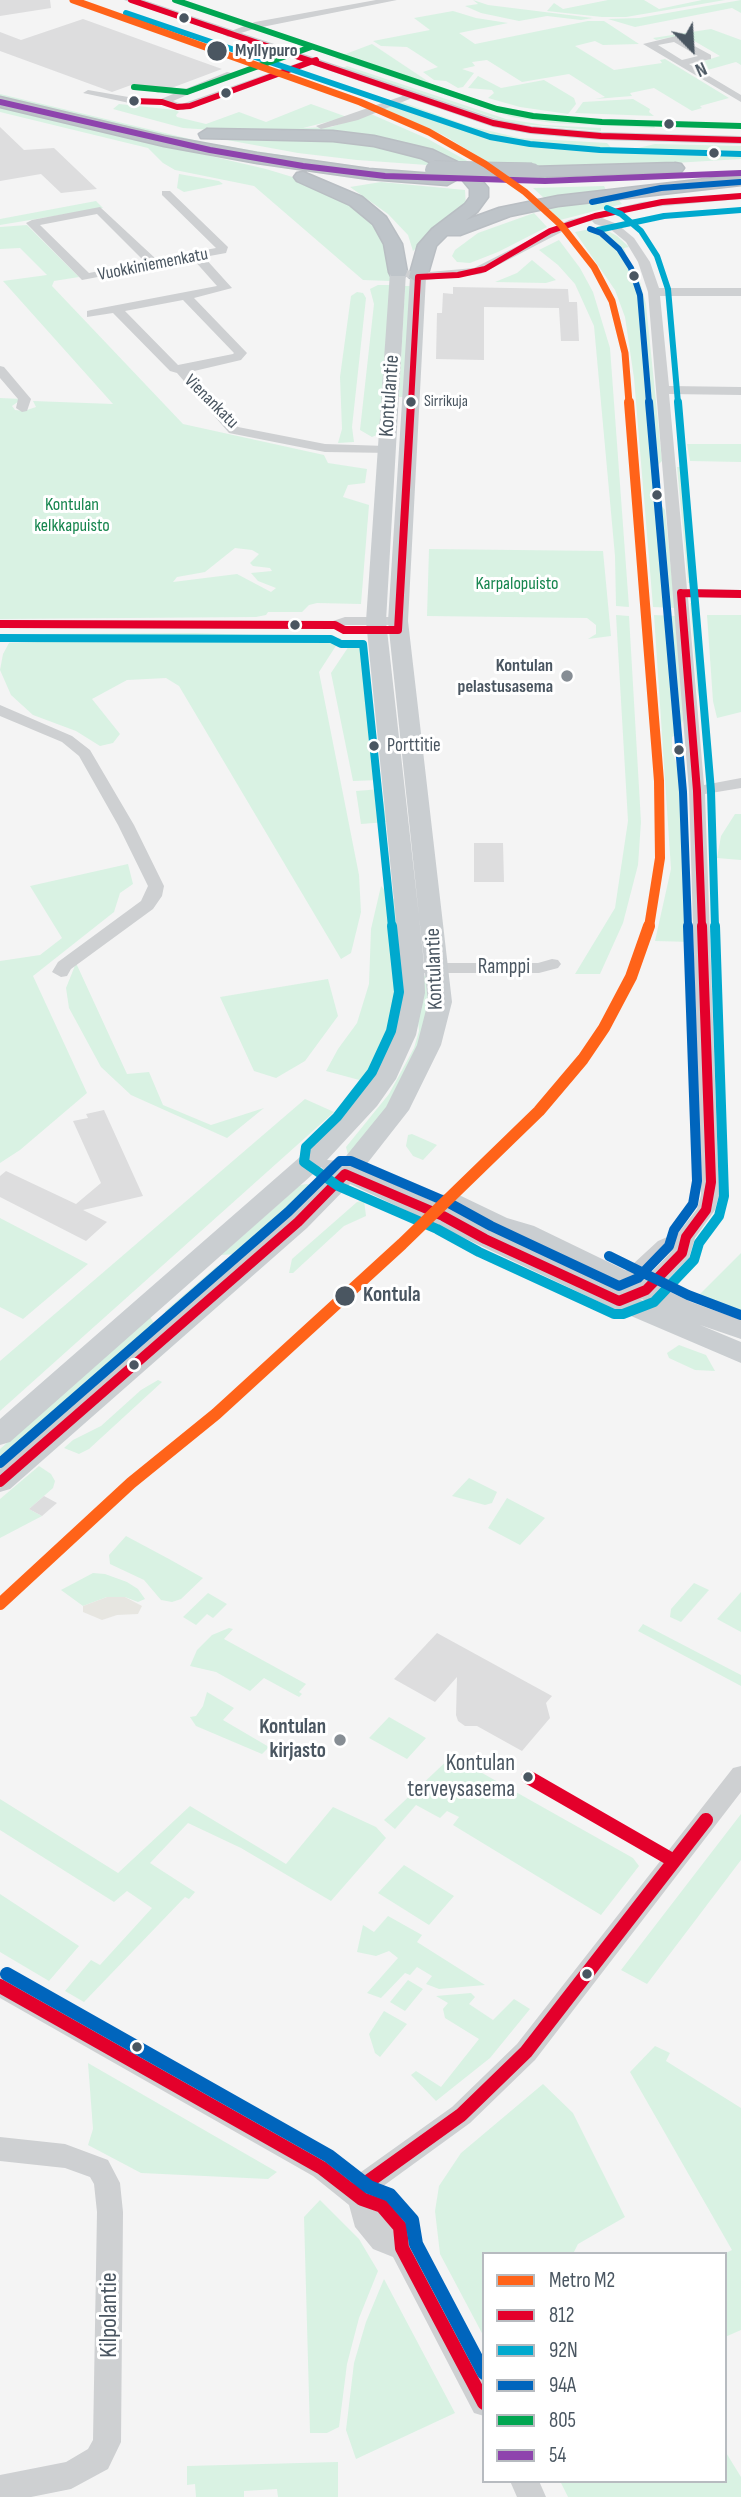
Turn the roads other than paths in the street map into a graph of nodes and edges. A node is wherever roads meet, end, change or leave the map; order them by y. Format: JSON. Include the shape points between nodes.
{"nodes":[{"id":1,"x":392,"y":0,"type":"edge"},
{"id":2,"x":146,"y":1,"type":"edge"},
{"id":3,"x":232,"y":33,"type":"junction"},
{"id":4,"x":308,"y":63,"type":"junction"},
{"id":5,"x":680,"y":63,"type":"dead end"},
{"id":6,"x":232,"y":74,"type":"dead end"},
{"id":7,"x":0,"y":93,"type":"edge"},
{"id":8,"x":88,"y":93,"type":"dead end"},
{"id":9,"x":412,"y":96,"type":"junction"},
{"id":10,"x":741,"y":99,"type":"edge"},
{"id":11,"x":0,"y":102,"type":"edge"},
{"id":12,"x":162,"y":102,"type":"junction"},
{"id":13,"x":321,"y":126,"type":"dead end"},
{"id":14,"x":163,"y":135,"type":"junction"},
{"id":15,"x":741,"y":140,"type":"edge"},
{"id":16,"x":741,"y":164,"type":"edge"},
{"id":17,"x":349,"y":172,"type":"junction"},
{"id":18,"x":741,"y":173,"type":"edge"},
{"id":19,"x":440,"y":175,"type":"junction"},
{"id":20,"x":539,"y":177,"type":"junction"},
{"id":21,"x":741,"y":180,"type":"edge"},
{"id":22,"x":340,"y":191,"type":"junction"},
{"id":23,"x":166,"y":193,"type":"dead end"},
{"id":24,"x":741,"y":196,"type":"edge"},
{"id":25,"x":595,"y":216,"type":"junction"},
{"id":26,"x":196,"y":256,"type":"junction"},
{"id":27,"x":154,"y":264,"type":"junction"},
{"id":28,"x":420,"y":267,"type":"junction"},
{"id":29,"x":398,"y":272,"type":"junction"},
{"id":30,"x":654,"y":292,"type":"junction"},
{"id":31,"x":741,"y":292,"type":"edge"},
{"id":32,"x":186,"y":296,"type":"junction"},
{"id":33,"x":116,"y":309,"type":"junction"},
{"id":34,"x":92,"y":314,"type":"dead end"},
{"id":35,"x":0,"y":370,"type":"edge"},
{"id":36,"x":181,"y":370,"type":"junction"},
{"id":37,"x":662,"y":390,"type":"junction"},
{"id":38,"x":741,"y":391,"type":"edge"},
{"id":39,"x":22,"y":408,"type":"dead end"},
{"id":40,"x":386,"y":450,"type":"junction"},
{"id":41,"x":681,"y":593,"type":"junction"},
{"id":42,"x":741,"y":594,"type":"edge"},
{"id":43,"x":0,"y":624,"type":"edge"},
{"id":44,"x":387,"y":625,"type":"junction"},
{"id":45,"x":0,"y":710,"type":"edge"},
{"id":46,"x":741,"y":783,"type":"edge"},
{"id":47,"x":697,"y":791,"type":"junction"},
{"id":48,"x":552,"y":964,"type":"dead end"},
{"id":49,"x":412,"y":968,"type":"junction"},
{"id":50,"x":438,"y":968,"type":"junction"},
{"id":51,"x":61,"y":972,"type":"dead end"},
{"id":52,"x":317,"y":1156,"type":"junction"},
{"id":53,"x":351,"y":1168,"type":"junction"},
{"id":54,"x":631,"y":1291,"type":"junction"},
{"id":55,"x":741,"y":1330,"type":"edge"},
{"id":56,"x":741,"y":1353,"type":"edge"},
{"id":57,"x":0,"y":1435,"type":"edge"},
{"id":58,"x":0,"y":1482,"type":"edge"},
{"id":59,"x":741,"y":1775,"type":"edge"},
{"id":60,"x":0,"y":1986,"type":"edge"},
{"id":61,"x":0,"y":2149,"type":"edge"},
{"id":62,"x":358,"y":2195,"type":"junction"},
{"id":63,"x":482,"y":2399,"type":"edge"},
{"id":64,"x":0,"y":2489,"type":"edge"}],
"edges":[{"from":1,"to":3,"type":"street"},
{"from":2,"to":3,"type":"main road"},
{"from":3,"to":4,"type":"main road"},
{"from":4,"to":9,"type":"main road"},
{"from":4,"to":12,"type":"street","via":[[190,106]]},
{"from":5,"to":10,"type":"street"},
{"from":6,"to":12,"type":"street"},
{"from":7,"to":14,"type":"highway"},
{"from":8,"to":12,"type":"street"},
{"from":9,"to":13,"type":"street"},
{"from":9,"to":15,"type":"main road","via":[[511,127]]},
{"from":11,"to":14,"type":"highway"},
{"from":14,"to":17,"type":"highway","via":[[257,159]]},
{"from":14,"to":19,"type":"highway"},
{"from":14,"to":22,"type":"highway"},
{"from":14,"to":28,"type":"highway","via":[[356,139],[440,159],[472,178],[479,197],[427,245]]},
{"from":16,"to":20,"type":"highway"},
{"from":17,"to":19,"type":"highway"},
{"from":17,"to":22,"type":"highway","via":[[334,181]]},
{"from":18,"to":20,"type":"highway"},
{"from":19,"to":20,"type":"highway"},
{"from":21,"to":28,"type":"highway","via":[[558,201],[505,212],[453,232]]},
{"from":22,"to":29,"type":"highway","via":[[385,228]]},
{"from":23,"to":26,"type":"street","name":"Vuokkiniemenkatu","via":[[223,248]]},
{"from":24,"to":25,"type":"street","via":[[662,202]]},
{"from":25,"to":28,"type":"street","via":[[539,237],[485,269],[458,275]]},
{"from":25,"to":30,"type":"street","via":[[636,248]]},
{"from":26,"to":27,"type":"street","name":"Vuokkiniemenkatu"},
{"from":26,"to":32,"type":"street","via":[[226,288]]},
{"from":27,"to":27,"type":"street","name":"Vuokkiniemenkatu","via":[[100,210],[32,223],[86,277]]},
{"from":28,"to":29,"type":"street"},
{"from":28,"to":44,"type":"main road","name":"Kontulantie"},
{"from":29,"to":40,"type":"main road","name":"Kontulantie"},
{"from":30,"to":31,"type":"street"},
{"from":30,"to":37,"type":"street"},
{"from":32,"to":33,"type":"street"},
{"from":32,"to":36,"type":"street","name":"Vienankatu","via":[[241,353]]},
{"from":33,"to":34,"type":"street"},
{"from":33,"to":36,"type":"street"},
{"from":35,"to":39,"type":"street","via":[[25,399]]},
{"from":36,"to":40,"type":"street","name":"Vienankatu","via":[[234,430],[325,448]]},
{"from":37,"to":38,"type":"street"},
{"from":37,"to":41,"type":"street"},
{"from":40,"to":44,"type":"main road","name":"Kontulantie"},
{"from":41,"to":42,"type":"street"},
{"from":41,"to":47,"type":"street"},
{"from":43,"to":44,"type":"street","via":[[335,625],[344,630]]},
{"from":44,"to":49,"type":"main road","name":"Kontulantie"},
{"from":44,"to":50,"type":"main road","name":"Kontulantie","via":[[425,838]]},
{"from":45,"to":51,"type":"street","via":[[67,739],[85,752],[156,886],[147,905],[64,965]]},
{"from":46,"to":47,"type":"street"},
{"from":47,"to":54,"type":"street","via":[[711,1182],[706,1209],[686,1237],[682,1253]]},
{"from":48,"to":50,"type":"street","name":"Ramppi","via":[[539,968]]},
{"from":49,"to":50,"type":"street","name":"Ramppi"},
{"from":49,"to":52,"type":"main road","name":"Kontulantie","via":[[410,1014],[397,1054],[369,1100]]},
{"from":50,"to":53,"type":"main road","name":"Kontulantie","via":[[440,1002],[425,1056],[397,1110]]},
{"from":52,"to":53,"type":"main road"},
{"from":52,"to":57,"type":"main road","name":"Kontulantie"},
{"from":53,"to":54,"type":"main road"},
{"from":53,"to":58,"type":"main road","name":"Kontulantie","via":[[298,1222]]},
{"from":54,"to":55,"type":"main road"},
{"from":54,"to":56,"type":"main road"},
{"from":59,"to":62,"type":"street","via":[[526,2052],[461,2115]]},
{"from":60,"to":62,"type":"street","via":[[240,2120]]},
{"from":61,"to":64,"type":"street","name":"Kilpolantie","via":[[65,2156],[100,2168],[107,2183],[110,2212],[107,2442],[98,2459],[71,2475]]},
{"from":62,"to":63,"type":"street","via":[[364,2218],[382,2240],[402,2248]]}]}
